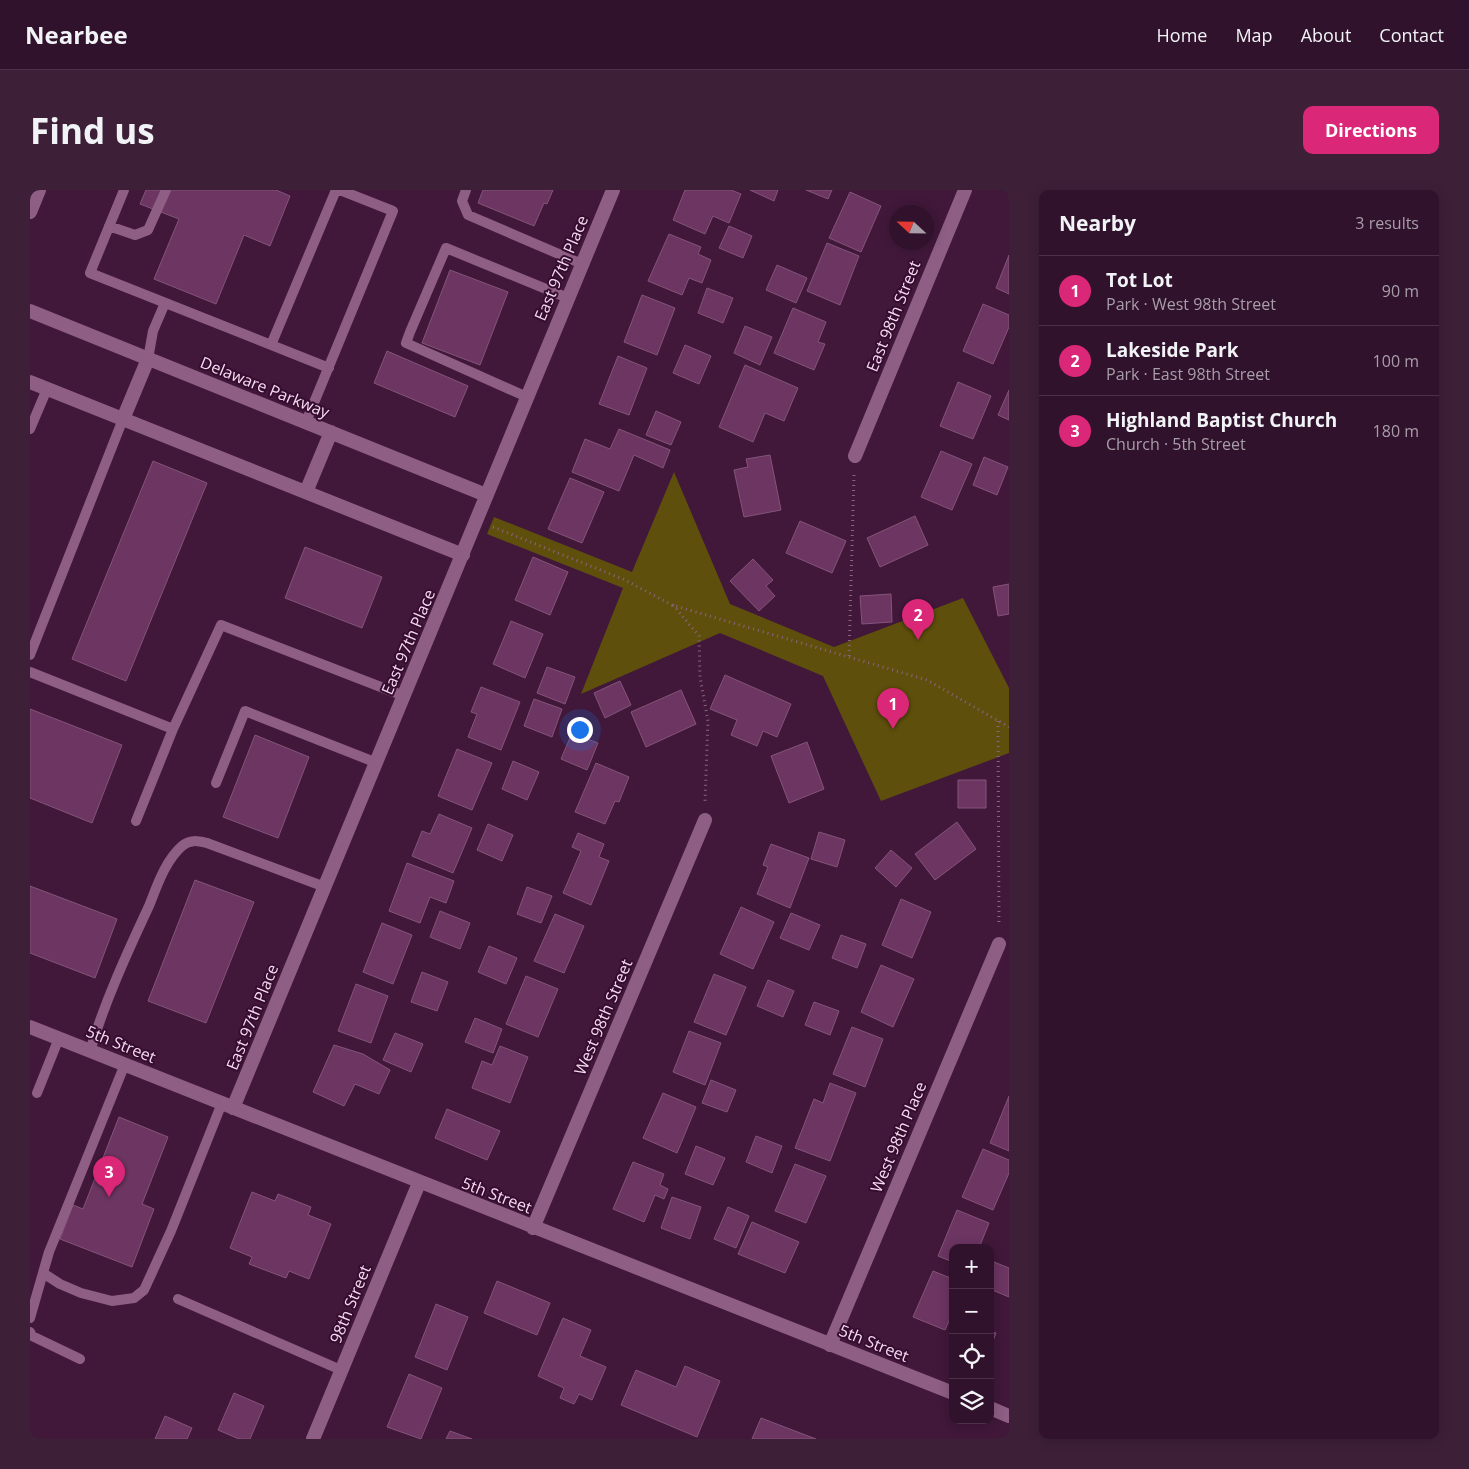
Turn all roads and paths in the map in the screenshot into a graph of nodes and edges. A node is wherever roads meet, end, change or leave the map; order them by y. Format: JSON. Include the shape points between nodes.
{"nodes":[{"id":1,"x":39,"y":190,"type":"edge"},
{"id":2,"x":124,"y":190,"type":"edge"},
{"id":3,"x":166,"y":190,"type":"edge"},
{"id":4,"x":336,"y":190,"type":"edge"},
{"id":5,"x":340,"y":190,"type":"edge"},
{"id":6,"x":466,"y":190,"type":"edge"},
{"id":7,"x":613,"y":190,"type":"edge"},
{"id":8,"x":965,"y":190,"type":"edge"},
{"id":9,"x":30,"y":212,"type":"edge"},
{"id":10,"x":109,"y":226,"type":"junction"},
{"id":11,"x":582,"y":264,"type":"junction"},
{"id":12,"x":568,"y":298,"type":"junction"},
{"id":13,"x":165,"y":303,"type":"junction"},
{"id":14,"x":30,"y":311,"type":"edge"},
{"id":15,"x":271,"y":345,"type":"junction"},
{"id":16,"x":148,"y":359,"type":"junction"},
{"id":17,"x":329,"y":368,"type":"junction"},
{"id":18,"x":30,"y":382,"type":"edge"},
{"id":19,"x":47,"y":388,"type":"junction"},
{"id":20,"x":527,"y":396,"type":"junction"},
{"id":21,"x":123,"y":419,"type":"junction"},
{"id":22,"x":306,"y":422,"type":"junction"},
{"id":23,"x":30,"y":429,"type":"edge"},
{"id":24,"x":331,"y":432,"type":"junction"},
{"id":25,"x":854,"y":456,"type":"joint"},
{"id":26,"x":306,"y":492,"type":"junction"},
{"id":27,"x":486,"y":494,"type":"junction"},
{"id":28,"x":476,"y":520,"type":"junction"},
{"id":29,"x":463,"y":555,"type":"junction"},
{"id":30,"x":672,"y":604,"type":"junction"},
{"id":31,"x":30,"y":655,"type":"edge"},
{"id":32,"x":849,"y":656,"type":"junction"},
{"id":33,"x":30,"y":672,"type":"edge"},
{"id":34,"x":404,"y":696,"type":"junction"},
{"id":35,"x":998,"y":721,"type":"junction"},
{"id":36,"x":1009,"y":727,"type":"edge"},
{"id":37,"x":173,"y":728,"type":"junction"},
{"id":38,"x":377,"y":763,"type":"junction"},
{"id":39,"x":216,"y":783,"type":"dead end"},
{"id":40,"x":705,"y":820,"type":"joint"},
{"id":41,"x":136,"y":821,"type":"dead end"},
{"id":42,"x":325,"y":888,"type":"junction"},
{"id":43,"x":999,"y":944,"type":"joint"},
{"id":44,"x":30,"y":1027,"type":"edge"},
{"id":45,"x":59,"y":1038,"type":"junction"},
{"id":46,"x":90,"y":1051,"type":"junction"},
{"id":47,"x":125,"y":1064,"type":"junction"},
{"id":48,"x":37,"y":1093,"type":"dead end"},
{"id":49,"x":228,"y":1106,"type":"junction"},
{"id":50,"x":419,"y":1183,"type":"junction"},
{"id":51,"x":533,"y":1228,"type":"junction"},
{"id":52,"x":43,"y":1273,"type":"junction"},
{"id":53,"x":178,"y":1298,"type":"dead end"},
{"id":54,"x":30,"y":1318,"type":"edge"},
{"id":55,"x":30,"y":1332,"type":"edge"},
{"id":56,"x":830,"y":1345,"type":"junction"},
{"id":57,"x":80,"y":1359,"type":"dead end"},
{"id":58,"x":341,"y":1370,"type":"junction"},
{"id":59,"x":949,"y":1391,"type":"edge"},
{"id":60,"x":994,"y":1410,"type":"edge"},
{"id":61,"x":1009,"y":1416,"type":"edge"},
{"id":62,"x":313,"y":1439,"type":"edge"}],
"edges":[{"from":1,"to":9,"type":"street"},
{"from":2,"to":10,"type":"lane"},
{"from":3,"to":10,"type":"lane","via":[[148,230],[135,235]]},
{"from":4,"to":15,"type":"lane"},
{"from":5,"to":17,"type":"lane","via":[[393,211]]},
{"from":6,"to":11,"type":"lane","via":[[462,202],[468,214]]},
{"from":7,"to":11,"type":"street","name":"East 97th Place"},
{"from":8,"to":25,"type":"street","name":"East 98th Street"},
{"from":10,"to":13,"type":"lane","via":[[90,273]]},
{"from":11,"to":12,"type":"street","name":"East 97th Place"},
{"from":12,"to":20,"type":"street","name":"East 97th Place"},
{"from":12,"to":20,"type":"lane","via":[[446,248],[406,343]]},
{"from":13,"to":15,"type":"lane"},
{"from":13,"to":16,"type":"lane","via":[[153,331]]},
{"from":14,"to":16,"type":"street","name":"Delaware Parkway"},
{"from":15,"to":17,"type":"lane"},
{"from":16,"to":21,"type":"street"},
{"from":16,"to":22,"type":"street","name":"Delaware Parkway"},
{"from":17,"to":22,"type":"lane"},
{"from":18,"to":19,"type":"street"},
{"from":19,"to":21,"type":"street"},
{"from":19,"to":23,"type":"lane"},
{"from":20,"to":27,"type":"street","name":"East 97th Place"},
{"from":21,"to":26,"type":"street"},
{"from":21,"to":31,"type":"lane"},
{"from":22,"to":24,"type":"street","name":"Delaware Parkway"},
{"from":24,"to":26,"type":"street"},
{"from":24,"to":27,"type":"street","name":"Delaware Parkway"},
{"from":25,"to":32,"type":"path"},
{"from":26,"to":29,"type":"street"},
{"from":27,"to":28,"type":"street","name":"East 97th Place"},
{"from":28,"to":29,"type":"street","name":"East 97th Place"},
{"from":28,"to":30,"type":"path","via":[[623,579]]},
{"from":29,"to":34,"type":"street","name":"East 97th Place"},
{"from":30,"to":32,"type":"path"},
{"from":30,"to":40,"type":"path","via":[[699,636],[700,677],[708,721]]},
{"from":32,"to":35,"type":"path","via":[[927,680]]},
{"from":33,"to":37,"type":"lane"},
{"from":34,"to":37,"type":"lane","via":[[221,625]]},
{"from":34,"to":38,"type":"street","name":"East 97th Place"},
{"from":35,"to":36,"type":"path"},
{"from":35,"to":43,"type":"path"},
{"from":37,"to":41,"type":"lane"},
{"from":38,"to":39,"type":"lane","via":[[245,711]]},
{"from":38,"to":42,"type":"street","name":"East 97th Place"},
{"from":40,"to":51,"type":"street","name":"West 98th Street"},
{"from":42,"to":46,"type":"lane","via":[[207,842],[192,840],[182,846],[166,868],[132,942]]},
{"from":42,"to":49,"type":"street","name":"East 97th Place"},
{"from":43,"to":56,"type":"street","name":"West 98th Place"},
{"from":44,"to":45,"type":"street","name":"5th Street"},
{"from":45,"to":46,"type":"street","name":"5th Street"},
{"from":45,"to":48,"type":"lane"},
{"from":46,"to":47,"type":"street","name":"5th Street"},
{"from":47,"to":49,"type":"street","name":"5th Street"},
{"from":47,"to":52,"type":"lane"},
{"from":49,"to":50,"type":"street","name":"5th Street"},
{"from":49,"to":52,"type":"lane","via":[[144,1290],[134,1298],[112,1301],[82,1293]]},
{"from":50,"to":51,"type":"street","name":"5th Street"},
{"from":50,"to":58,"type":"street","name":"98th Street"},
{"from":51,"to":56,"type":"street","name":"5th Street"},
{"from":52,"to":54,"type":"lane"},
{"from":53,"to":58,"type":"lane"},
{"from":55,"to":57,"type":"lane","via":[[32,1336]]},
{"from":56,"to":59,"type":"street","name":"5th Street"},
{"from":58,"to":62,"type":"street","name":"98th Street"},
{"from":60,"to":61,"type":"street"}]}
